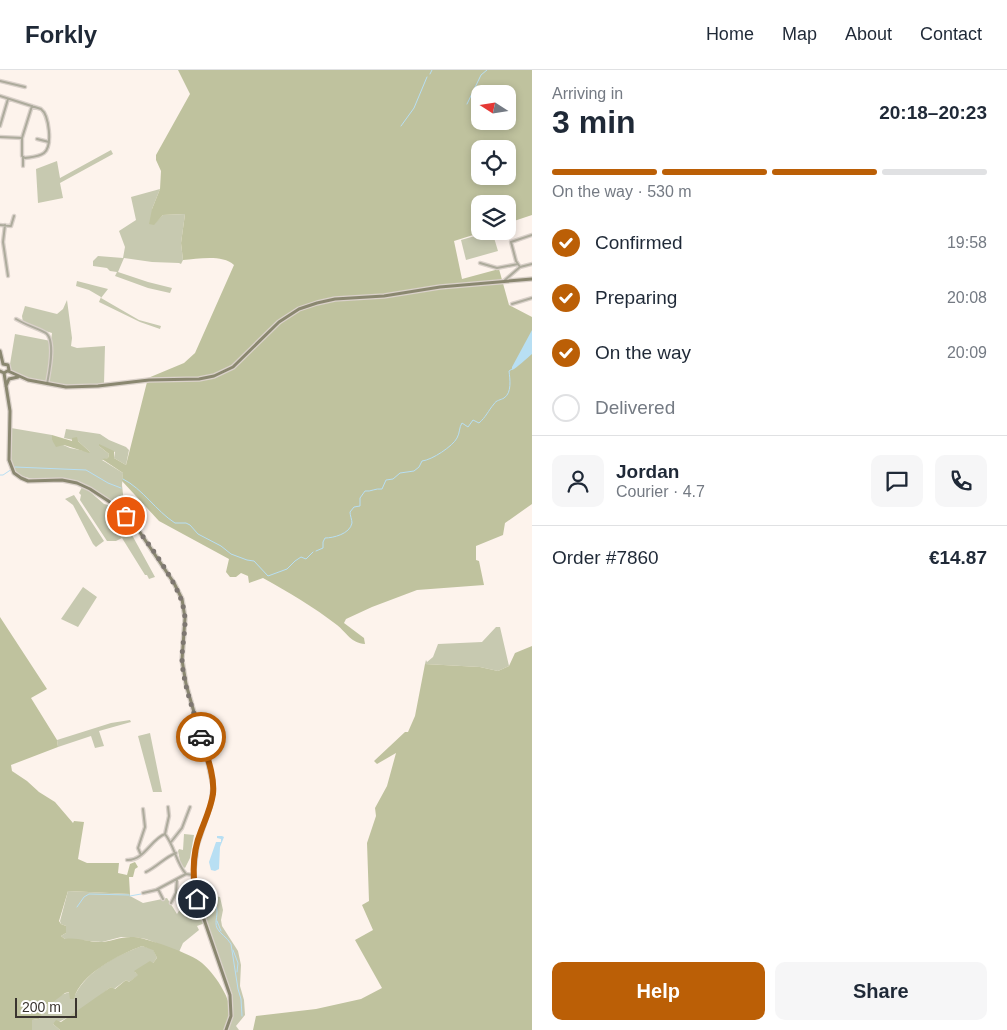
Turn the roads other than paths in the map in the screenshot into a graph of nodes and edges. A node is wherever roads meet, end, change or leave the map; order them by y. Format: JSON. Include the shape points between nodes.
{"nodes":[{"id":1,"x":0,"y":81,"type":"edge"},
{"id":2,"x":25,"y":86,"type":"dead end"},
{"id":3,"x":0,"y":96,"type":"edge"},
{"id":4,"x":8,"y":99,"type":"junction"},
{"id":5,"x":32,"y":106,"type":"junction"},
{"id":6,"x":1,"y":119,"type":"edge"},
{"id":7,"x":0,"y":126,"type":"edge"},
{"id":8,"x":0,"y":137,"type":"edge"},
{"id":9,"x":22,"y":138,"type":"junction"},
{"id":10,"x":37,"y":139,"type":"dead end"},
{"id":11,"x":49,"y":142,"type":"junction"},
{"id":12,"x":23,"y":157,"type":"junction"},
{"id":13,"x":23,"y":166,"type":"dead end"},
{"id":14,"x":14,"y":216,"type":"dead end"},
{"id":15,"x":0,"y":225,"type":"edge"},
{"id":16,"x":5,"y":226,"type":"junction"},
{"id":17,"x":532,"y":235,"type":"edge"},
{"id":18,"x":1,"y":242,"type":"edge"},
{"id":19,"x":480,"y":262,"type":"dead end"},
{"id":20,"x":518,"y":264,"type":"junction"},
{"id":21,"x":532,"y":264,"type":"edge"},
{"id":22,"x":520,"y":267,"type":"junction"},
{"id":23,"x":8,"y":276,"type":"dead end"},
{"id":24,"x":532,"y":279,"type":"edge"},
{"id":25,"x":504,"y":282,"type":"junction"},
{"id":26,"x":532,"y":298,"type":"edge"},
{"id":27,"x":512,"y":304,"type":"dead end"},
{"id":28,"x":16,"y":319,"type":"dead end"},
{"id":29,"x":0,"y":351,"type":"edge"},
{"id":30,"x":1,"y":364,"type":"edge"},
{"id":31,"x":0,"y":371,"type":"edge"},
{"id":32,"x":6,"y":372,"type":"junction"},
{"id":33,"x":18,"y":377,"type":"junction"},
{"id":34,"x":47,"y":384,"type":"junction"},
{"id":35,"x":6,"y":386,"type":"junction"},
{"id":36,"x":168,"y":807,"type":"dead end"},
{"id":37,"x":190,"y":807,"type":"dead end"},
{"id":38,"x":143,"y":809,"type":"dead end"},
{"id":39,"x":166,"y":834,"type":"junction"},
{"id":40,"x":171,"y":842,"type":"junction"},
{"id":41,"x":176,"y":853,"type":"junction"},
{"id":42,"x":141,"y":854,"type":"junction"},
{"id":43,"x":127,"y":860,"type":"dead end"},
{"id":44,"x":146,"y":872,"type":"dead end"},
{"id":45,"x":186,"y":874,"type":"junction"},
{"id":46,"x":193,"y":875,"type":"junction"},
{"id":47,"x":177,"y":879,"type":"junction"},
{"id":48,"x":158,"y":888,"type":"junction"},
{"id":49,"x":143,"y":894,"type":"dead end"},
{"id":50,"x":164,"y":899,"type":"dead end"},
{"id":51,"x":171,"y":903,"type":"dead end"},
{"id":52,"x":226,"y":1030,"type":"edge"}],
"edges":[{"from":1,"to":2,"type":"street"},
{"from":3,"to":4,"type":"street"},
{"from":4,"to":5,"type":"street"},
{"from":4,"to":6,"type":"street"},
{"from":5,"to":9,"type":"street"},
{"from":5,"to":11,"type":"street","via":[[45,113]]},
{"from":6,"to":7,"type":"street"},
{"from":8,"to":9,"type":"street"},
{"from":9,"to":12,"type":"street"},
{"from":10,"to":11,"type":"street"},
{"from":11,"to":12,"type":"street","via":[[43,154]]},
{"from":12,"to":13,"type":"street"},
{"from":14,"to":16,"type":"street","via":[[12,225]]},
{"from":15,"to":16,"type":"street"},
{"from":16,"to":18,"type":"street"},
{"from":17,"to":20,"type":"street","via":[[511,242]]},
{"from":18,"to":23,"type":"street"},
{"from":19,"to":20,"type":"street","via":[[497,268]]},
{"from":20,"to":22,"type":"street"},
{"from":21,"to":22,"type":"street"},
{"from":22,"to":25,"type":"street"},
{"from":24,"to":25,"type":"main road"},
{"from":25,"to":34,"type":"main road","via":[[335,299],[311,305],[279,322],[233,367],[207,378],[141,380],[90,387]]},
{"from":26,"to":27,"type":"street"},
{"from":28,"to":34,"type":"street","via":[[46,332],[51,339]]},
{"from":29,"to":30,"type":"main road"},
{"from":30,"to":32,"type":"main road","via":[[8,365]]},
{"from":31,"to":32,"type":"main road"},
{"from":32,"to":33,"type":"main road"},
{"from":32,"to":35,"type":"main road"},
{"from":33,"to":34,"type":"main road"},
{"from":33,"to":35,"type":"main road","via":[[10,379]]},
{"from":35,"to":46,"type":"main road","via":[[10,411],[9,459],[14,472],[28,481],[77,483],[113,504],[135,526],[180,596],[185,618],[182,660],[186,684],[213,786],[211,804],[195,852]]},
{"from":36,"to":39,"type":"street"},
{"from":37,"to":40,"type":"street","via":[[182,828]]},
{"from":38,"to":42,"type":"street","via":[[145,826],[138,847]]},
{"from":39,"to":40,"type":"street"},
{"from":39,"to":42,"type":"street"},
{"from":40,"to":41,"type":"street"},
{"from":41,"to":44,"type":"street"},
{"from":41,"to":45,"type":"street"},
{"from":42,"to":43,"type":"street","via":[[134,860]]},
{"from":45,"to":46,"type":"street"},
{"from":45,"to":47,"type":"street"},
{"from":46,"to":52,"type":"main road","via":[[197,899],[231,1003],[231,1018]]},
{"from":47,"to":48,"type":"street"},
{"from":47,"to":51,"type":"street"},
{"from":48,"to":49,"type":"street"},
{"from":48,"to":50,"type":"street"}]}
